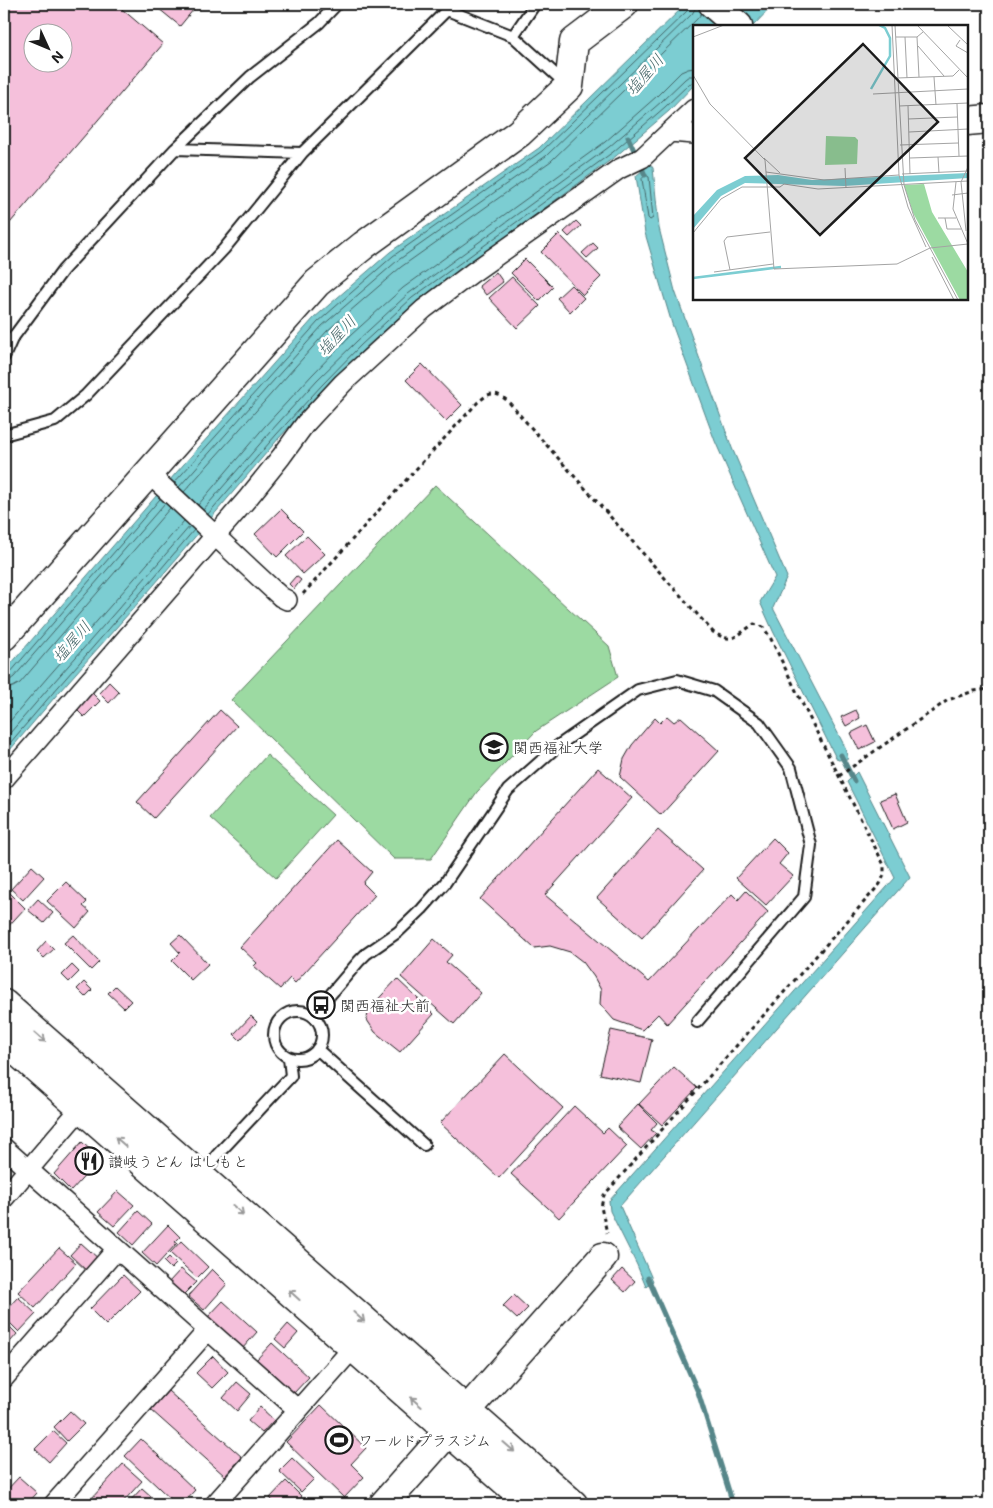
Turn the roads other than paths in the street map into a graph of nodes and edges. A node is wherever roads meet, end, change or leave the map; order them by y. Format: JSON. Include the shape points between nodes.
{"nodes":[{"id":1,"x":338,"y":4,"type":"edge"},
{"id":2,"x":535,"y":4,"type":"edge"},
{"id":3,"x":624,"y":4,"type":"edge"},
{"id":4,"x":713,"y":4,"type":"edge"},
{"id":5,"x":449,"y":7,"type":"edge"},
{"id":6,"x":737,"y":25,"type":"edge"},
{"id":7,"x":513,"y":36,"type":"junction"},
{"id":8,"x":569,"y":86,"type":"junction"},
{"id":9,"x":693,"y":110,"type":"edge"},
{"id":10,"x":989,"y":119,"type":"edge"},
{"id":11,"x":968,"y":121,"type":"edge"},
{"id":12,"x":670,"y":132,"type":"junction"},
{"id":13,"x":693,"y":134,"type":"edge"},
{"id":14,"x":176,"y":149,"type":"junction"},
{"id":15,"x":302,"y":153,"type":"junction"},
{"id":16,"x":4,"y":357,"type":"edge"},
{"id":17,"x":4,"y":435,"type":"edge"},
{"id":18,"x":148,"y":474,"type":"junction"},
{"id":19,"x":216,"y":535,"type":"junction"},
{"id":20,"x":287,"y":600,"type":"road end"},
{"id":21,"x":4,"y":636,"type":"edge"},
{"id":22,"x":4,"y":778,"type":"edge"},
{"id":23,"x":4,"y":1004,"type":"edge"},
{"id":24,"x":313,"y":1015,"type":"junction"},
{"id":25,"x":697,"y":1022,"type":"dead end"},
{"id":26,"x":4,"y":1040,"type":"edge"},
{"id":27,"x":317,"y":1050,"type":"junction"},
{"id":28,"x":289,"y":1058,"type":"junction"},
{"id":29,"x":82,"y":1108,"type":"junction"},
{"id":30,"x":424,"y":1145,"type":"dead end"},
{"id":31,"x":4,"y":1148,"type":"edge"},
{"id":32,"x":28,"y":1170,"type":"junction"},
{"id":33,"x":192,"y":1187,"type":"junction"},
{"id":34,"x":4,"y":1198,"type":"edge"},
{"id":35,"x":605,"y":1245,"type":"road end"},
{"id":36,"x":117,"y":1249,"type":"junction"},
{"id":37,"x":208,"y":1330,"type":"junction"},
{"id":38,"x":353,"y":1348,"type":"junction"},
{"id":39,"x":4,"y":1378,"type":"edge"},
{"id":40,"x":298,"y":1410,"type":"junction"},
{"id":41,"x":466,"y":1410,"type":"junction"},
{"id":42,"x":449,"y":1431,"type":"junction"},
{"id":43,"x":54,"y":1504,"type":"edge"},
{"id":44,"x":215,"y":1504,"type":"edge"},
{"id":45,"x":384,"y":1504,"type":"edge"},
{"id":46,"x":531,"y":1504,"type":"edge"},
{"id":47,"x":573,"y":1504,"type":"edge"}],
"edges":[{"from":1,"to":14,"type":"lane","via":[[250,77]]},
{"from":2,"to":7,"type":"lane"},
{"from":3,"to":8,"type":"street","via":[[574,42]]},
{"from":4,"to":6,"type":"street"},
{"from":5,"to":7,"type":"lane"},
{"from":5,"to":15,"type":"lane"},
{"from":7,"to":8,"type":"lane"},
{"from":8,"to":18,"type":"street","via":[[519,132],[317,283]]},
{"from":9,"to":12,"type":"street"},
{"from":10,"to":11,"type":"street"},
{"from":12,"to":13,"type":"street"},
{"from":12,"to":19,"type":"street","via":[[642,158],[619,170],[472,273],[404,326],[304,424]]},
{"from":14,"to":15,"type":"lane"},
{"from":14,"to":16,"type":"lane","via":[[63,270],[12,339]]},
{"from":15,"to":17,"type":"lane","via":[[224,249],[86,395],[55,421]]},
{"from":18,"to":19,"type":"street"},
{"from":18,"to":21,"type":"street"},
{"from":19,"to":20,"type":"street"},
{"from":19,"to":22,"type":"street"},
{"from":23,"to":33,"type":"street","one_way":true},
{"from":24,"to":25,"type":"lane","via":[[359,961],[398,932],[445,883],[508,790],[559,745],[638,690],[677,680],[714,691],[760,723],[792,768],[811,845],[804,897]]},
{"from":24,"to":27,"type":"lane","via":[[321,1026],[322,1034]]},
{"from":24,"to":28,"type":"lane","via":[[294,1010],[286,1013],[275,1025],[274,1041]]},
{"from":26,"to":29,"type":"street"},
{"from":27,"to":28,"type":"lane","via":[[305,1058]]},
{"from":27,"to":30,"type":"lane"},
{"from":28,"to":33,"type":"lane","via":[[291,1076]]},
{"from":29,"to":32,"type":"street"},
{"from":33,"to":29,"type":"street","one_way":true},
{"from":31,"to":32,"type":"street"},
{"from":32,"to":34,"type":"street"},
{"from":32,"to":36,"type":"street"},
{"from":38,"to":33,"type":"street","one_way":true},
{"from":33,"to":41,"type":"street","one_way":true},
{"from":35,"to":41,"type":"street"},
{"from":36,"to":37,"type":"street"},
{"from":36,"to":39,"type":"street"},
{"from":37,"to":40,"type":"street"},
{"from":37,"to":43,"type":"street"},
{"from":38,"to":40,"type":"street"},
{"from":42,"to":38,"type":"street","one_way":true},
{"from":40,"to":44,"type":"street"},
{"from":41,"to":42,"type":"street"},
{"from":41,"to":47,"type":"street","one_way":true},
{"from":42,"to":45,"type":"street"},
{"from":42,"to":46,"type":"street"}]}
